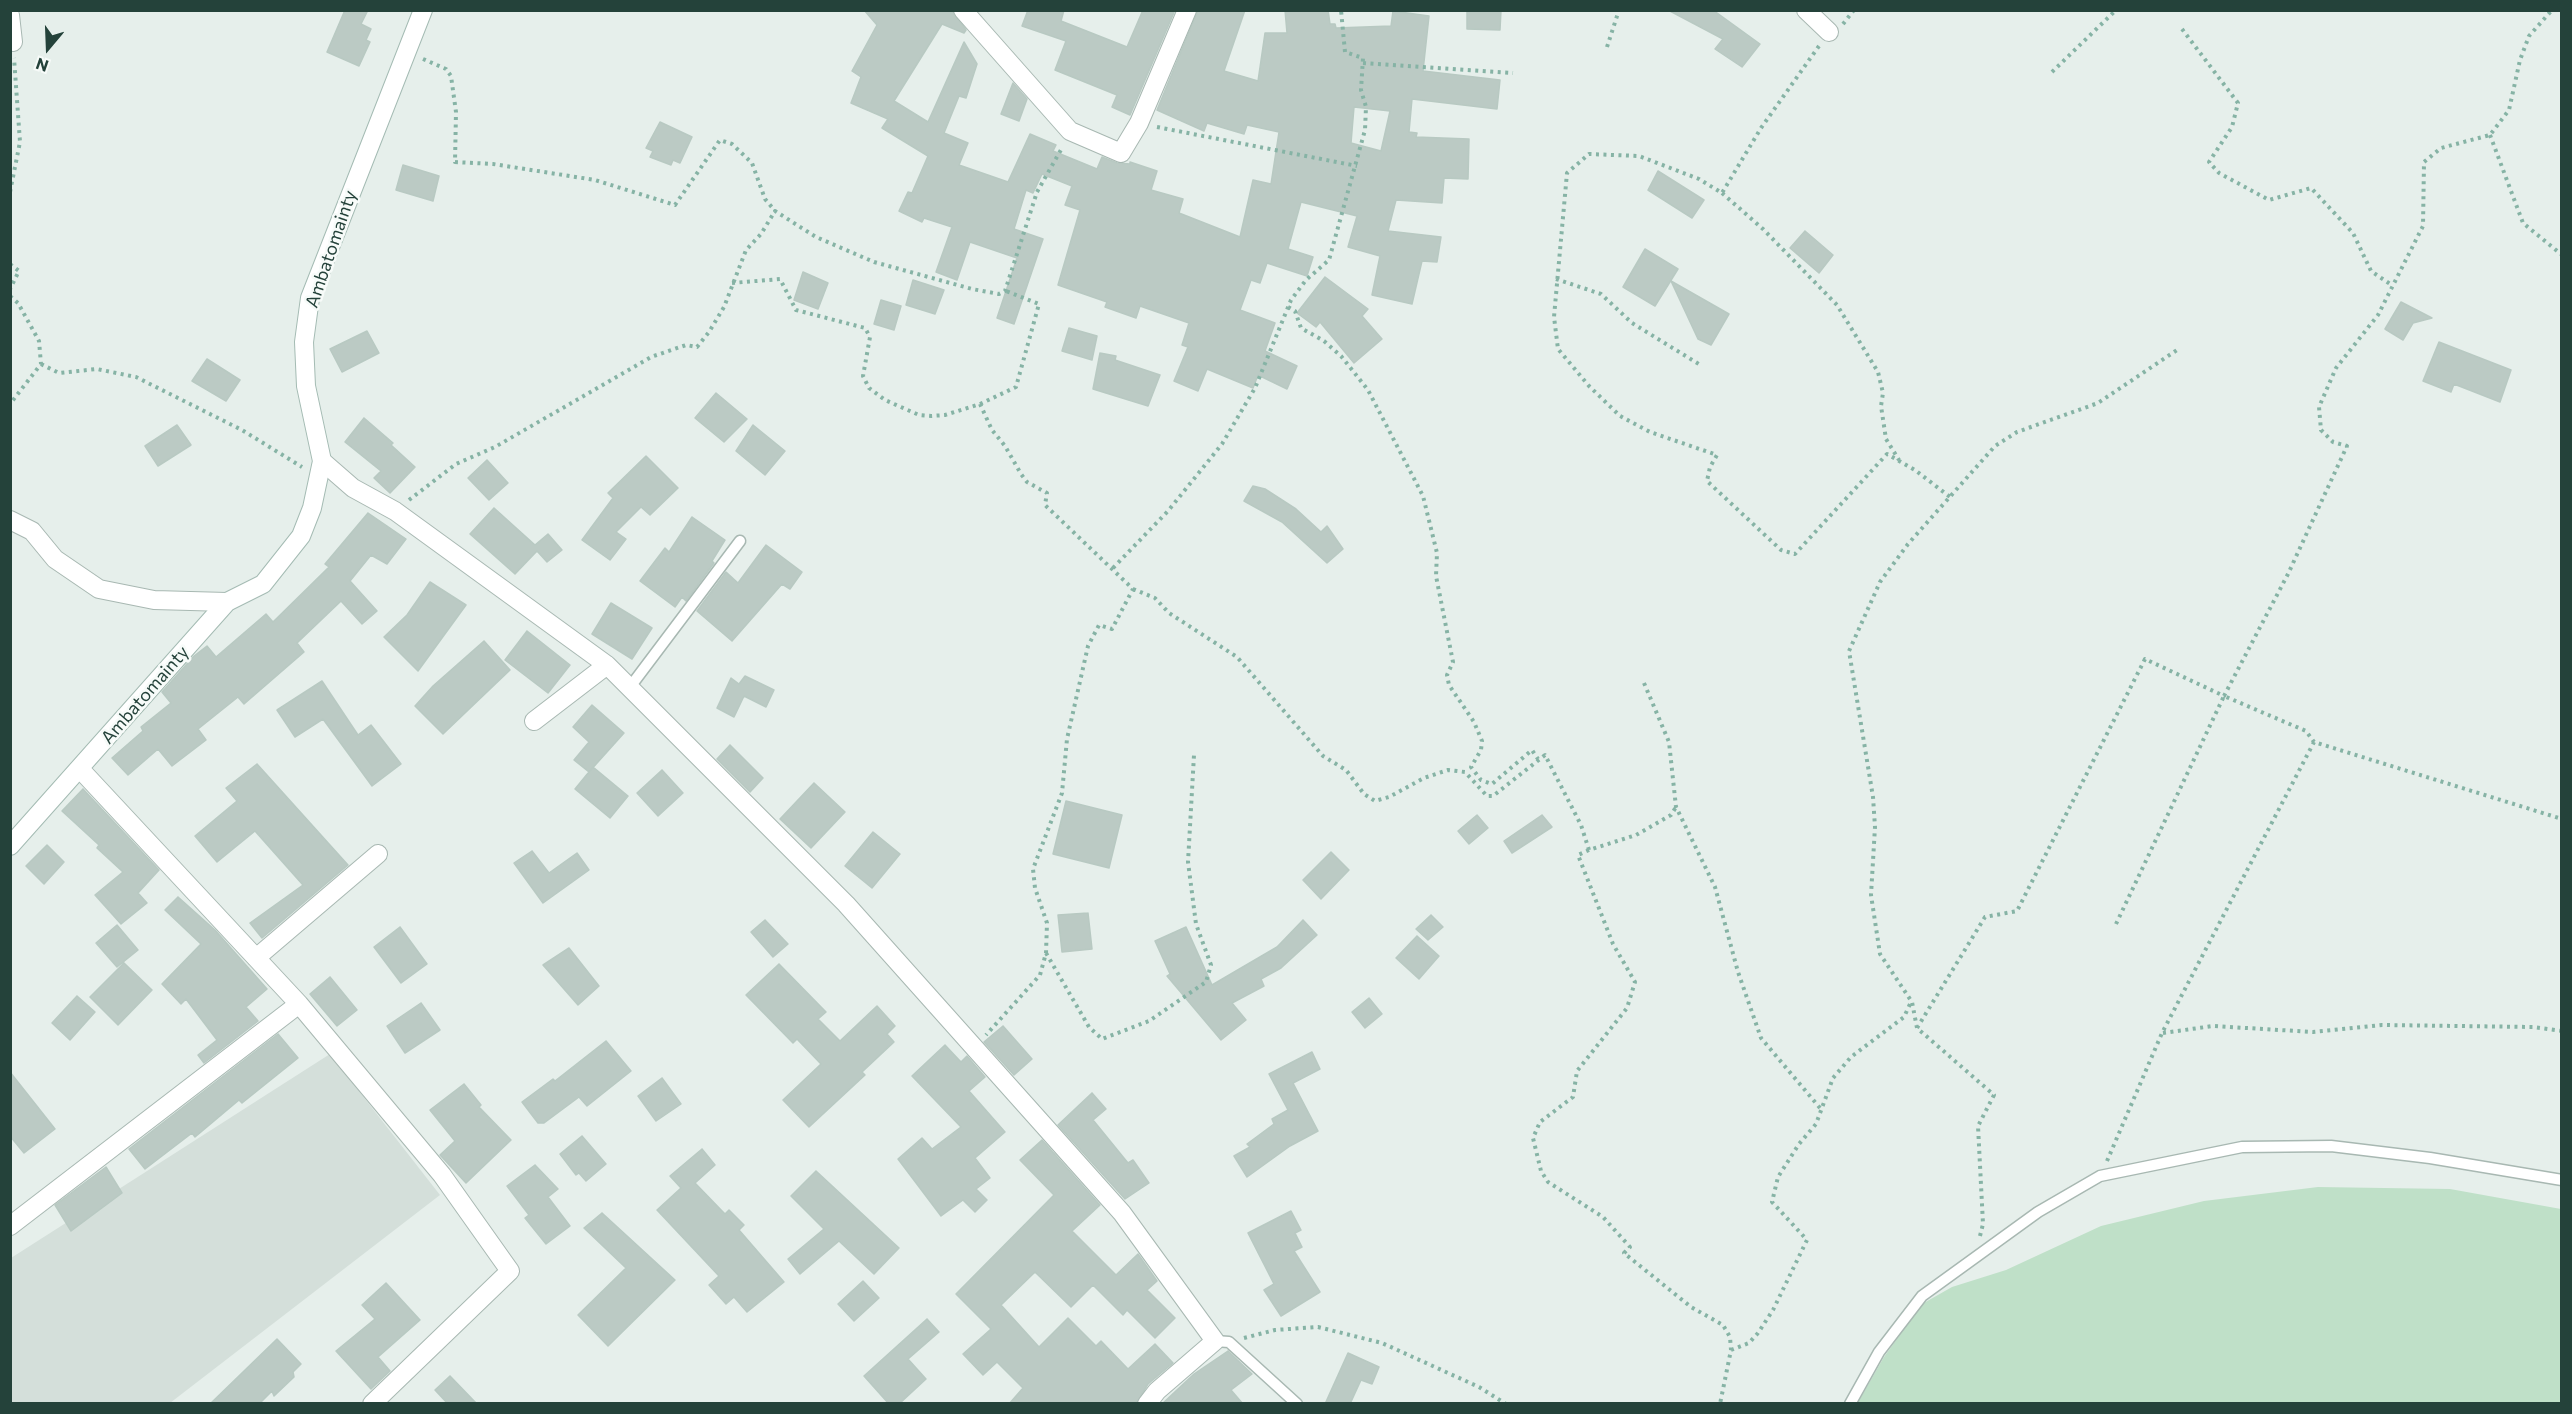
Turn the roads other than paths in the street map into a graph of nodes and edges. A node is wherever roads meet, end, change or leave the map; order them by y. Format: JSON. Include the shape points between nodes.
{"nodes":[{"id":1,"x":423,"y":10,"type":"edge"},
{"id":2,"x":963,"y":10,"type":"edge"},
{"id":3,"x":1187,"y":10,"type":"edge"},
{"id":4,"x":1806,"y":10,"type":"edge"},
{"id":5,"x":10,"y":15,"type":"edge"},
{"id":6,"x":1829,"y":32,"type":"road end"},
{"id":7,"x":13,"y":42,"type":"road end"},
{"id":8,"x":322,"y":461,"type":"junction"},
{"id":9,"x":10,"y":520,"type":"edge"},
{"id":10,"x":740,"y":541,"type":"dead end"},
{"id":11,"x":227,"y":602,"type":"junction"},
{"id":12,"x":607,"y":664,"type":"junction"},
{"id":13,"x":630,"y":687,"type":"junction"},
{"id":14,"x":534,"y":721,"type":"dead end"},
{"id":15,"x":80,"y":769,"type":"junction"},
{"id":16,"x":10,"y":846,"type":"edge"},
{"id":17,"x":378,"y":854,"type":"dead end"},
{"id":18,"x":256,"y":957,"type":"junction"},
{"id":19,"x":299,"y":1004,"type":"junction"},
{"id":20,"x":2562,"y":1180,"type":"edge"},
{"id":21,"x":10,"y":1226,"type":"edge"},
{"id":22,"x":1222,"y":1342,"type":"junction"},
{"id":23,"x":372,"y":1404,"type":"edge"},
{"id":24,"x":1148,"y":1404,"type":"edge"},
{"id":25,"x":1297,"y":1404,"type":"edge"},
{"id":26,"x":1850,"y":1404,"type":"edge"}],
"edges":[{"from":1,"to":8,"type":"street","name":"Ambatomainty","via":[[310,298],[304,342],[306,386]]},
{"from":2,"to":3,"type":"street","via":[[1070,131],[1121,153],[1139,123]]},
{"from":4,"to":6,"type":"street"},
{"from":5,"to":7,"type":"street"},
{"from":8,"to":11,"type":"street","name":"Ambatomainty","via":[[312,508],[301,536],[263,584]]},
{"from":8,"to":12,"type":"street","via":[[353,488],[395,511]]},
{"from":9,"to":11,"type":"street","via":[[32,531],[55,559],[99,589],[153,600]]},
{"from":10,"to":13,"type":"lane"},
{"from":11,"to":15,"type":"street","name":"Ambatomainty"},
{"from":12,"to":13,"type":"street"},
{"from":12,"to":14,"type":"street"},
{"from":13,"to":22,"type":"street","via":[[846,904],[1122,1213]]},
{"from":15,"to":16,"type":"street","name":"Ambatomainty"},
{"from":15,"to":18,"type":"street"},
{"from":17,"to":18,"type":"street"},
{"from":18,"to":19,"type":"street"},
{"from":19,"to":21,"type":"street"},
{"from":19,"to":23,"type":"street","via":[[442,1175],[510,1271]]},
{"from":20,"to":26,"type":"lane","via":[[2331,1146],[2242,1148],[2100,1176],[2038,1212],[1922,1296],[1879,1352]]},
{"from":22,"to":24,"type":"street","via":[[1157,1391]]},
{"from":22,"to":25,"type":"lane"}]}
